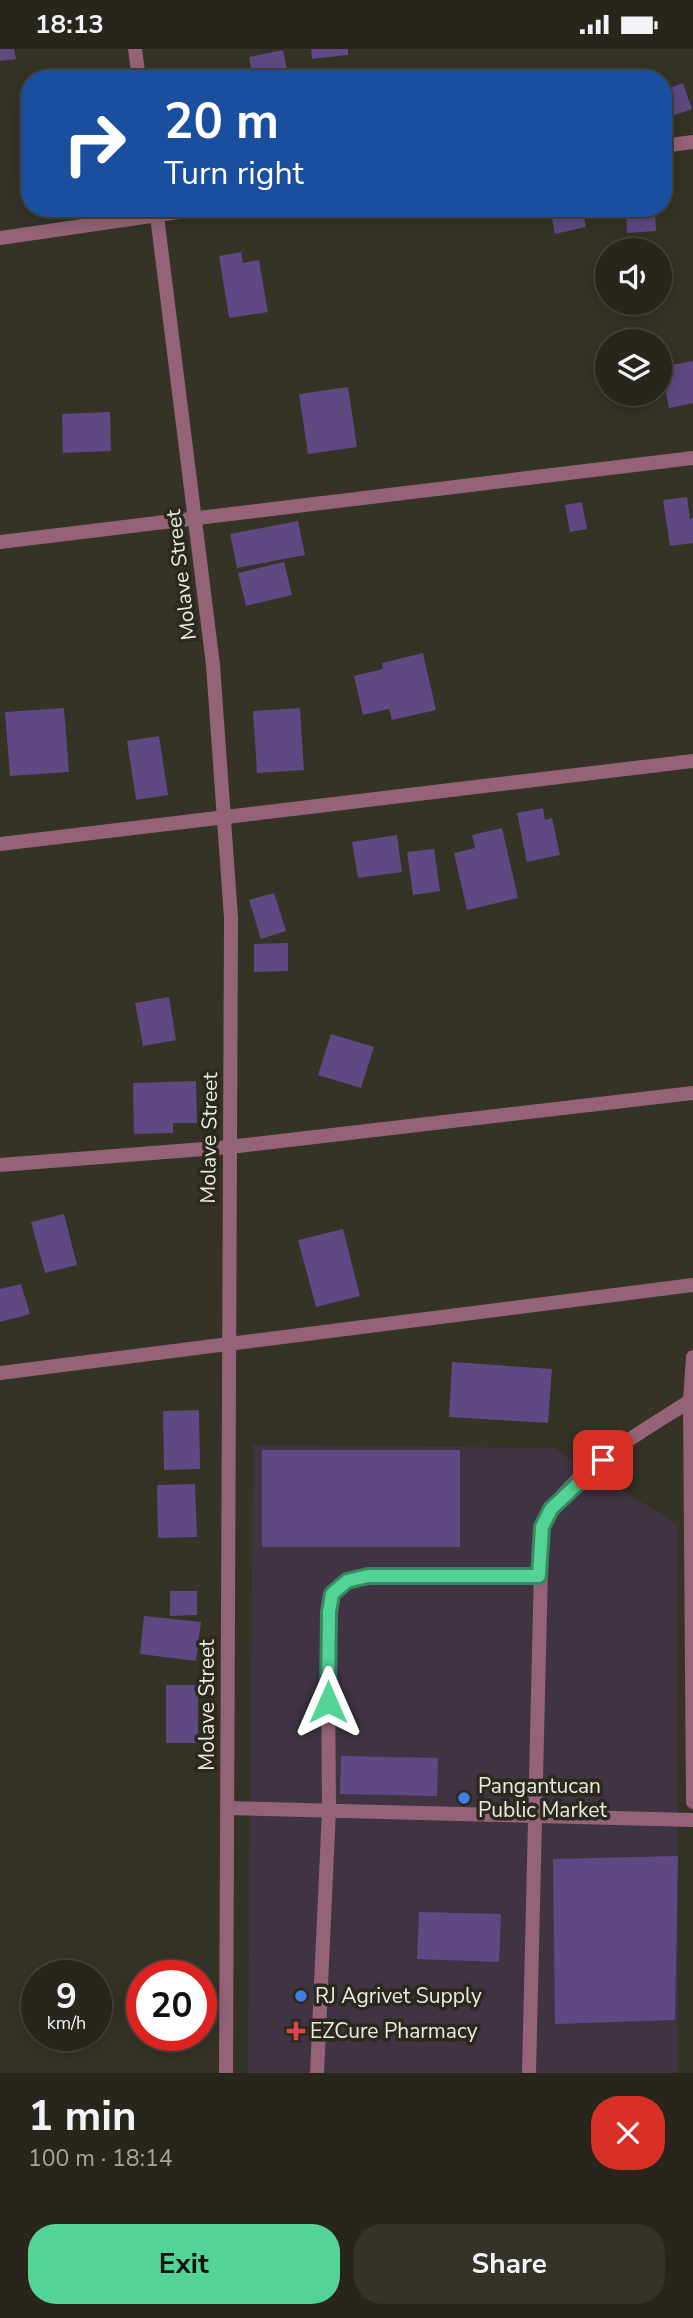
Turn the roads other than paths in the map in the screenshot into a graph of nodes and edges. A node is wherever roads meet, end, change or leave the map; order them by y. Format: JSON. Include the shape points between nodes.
{"nodes":[{"id":1,"x":135,"y":49,"type":"edge"},
{"id":2,"x":138,"y":70,"type":"edge"},
{"id":3,"x":693,"y":142,"type":"edge"},
{"id":4,"x":672,"y":145,"type":"edge"},
{"id":5,"x":126,"y":217,"type":"edge"},
{"id":6,"x":157,"y":217,"type":"edge"},
{"id":7,"x":0,"y":238,"type":"edge"},
{"id":8,"x":693,"y":458,"type":"edge"},
{"id":9,"x":196,"y":517,"type":"junction"},
{"id":10,"x":0,"y":542,"type":"edge"},
{"id":11,"x":693,"y":761,"type":"edge"},
{"id":12,"x":226,"y":816,"type":"junction"},
{"id":13,"x":0,"y":844,"type":"edge"},
{"id":14,"x":693,"y":1093,"type":"edge"},
{"id":15,"x":229,"y":1147,"type":"junction"},
{"id":16,"x":0,"y":1165,"type":"edge"},
{"id":17,"x":693,"y":1285,"type":"edge"},
{"id":18,"x":230,"y":1345,"type":"junction"},
{"id":19,"x":693,"y":1357,"type":"edge"},
{"id":20,"x":0,"y":1373,"type":"edge"},
{"id":21,"x":690,"y":1401,"type":"junction"},
{"id":22,"x":539,"y":1576,"type":"junction"},
{"id":23,"x":693,"y":1802,"type":"edge"},
{"id":24,"x":228,"y":1808,"type":"junction"},
{"id":25,"x":329,"y":1809,"type":"junction"},
{"id":26,"x":534,"y":1816,"type":"junction"},
{"id":27,"x":693,"y":1820,"type":"edge"},
{"id":28,"x":226,"y":2073,"type":"edge"},
{"id":29,"x":317,"y":2073,"type":"edge"},
{"id":30,"x":529,"y":2073,"type":"edge"}],
"edges":[{"from":1,"to":2,"type":"street"},
{"from":3,"to":4,"type":"street"},
{"from":5,"to":7,"type":"street"},
{"from":6,"to":9,"type":"street","name":"Molave Street"},
{"from":8,"to":9,"type":"street"},
{"from":9,"to":10,"type":"street"},
{"from":9,"to":12,"type":"street","name":"Molave Street"},
{"from":11,"to":12,"type":"street"},
{"from":12,"to":13,"type":"street"},
{"from":12,"to":15,"type":"street","name":"Molave Street","via":[[232,918]]},
{"from":14,"to":15,"type":"street"},
{"from":15,"to":16,"type":"street"},
{"from":15,"to":18,"type":"street","name":"Molave Street"},
{"from":17,"to":18,"type":"street"},
{"from":18,"to":20,"type":"street"},
{"from":18,"to":24,"type":"street","name":"Molave Street"},
{"from":19,"to":21,"type":"street"},
{"from":21,"to":22,"type":"street","via":[[621,1446],[551,1509],[542,1527]]},
{"from":21,"to":23,"type":"street"},
{"from":22,"to":25,"type":"street","via":[[368,1576],[347,1581],[332,1594]]},
{"from":22,"to":26,"type":"street"},
{"from":24,"to":25,"type":"street"},
{"from":24,"to":28,"type":"street","name":"Molave Street"},
{"from":25,"to":26,"type":"street"},
{"from":25,"to":29,"type":"street"},
{"from":26,"to":27,"type":"street"},
{"from":26,"to":30,"type":"street"}]}
